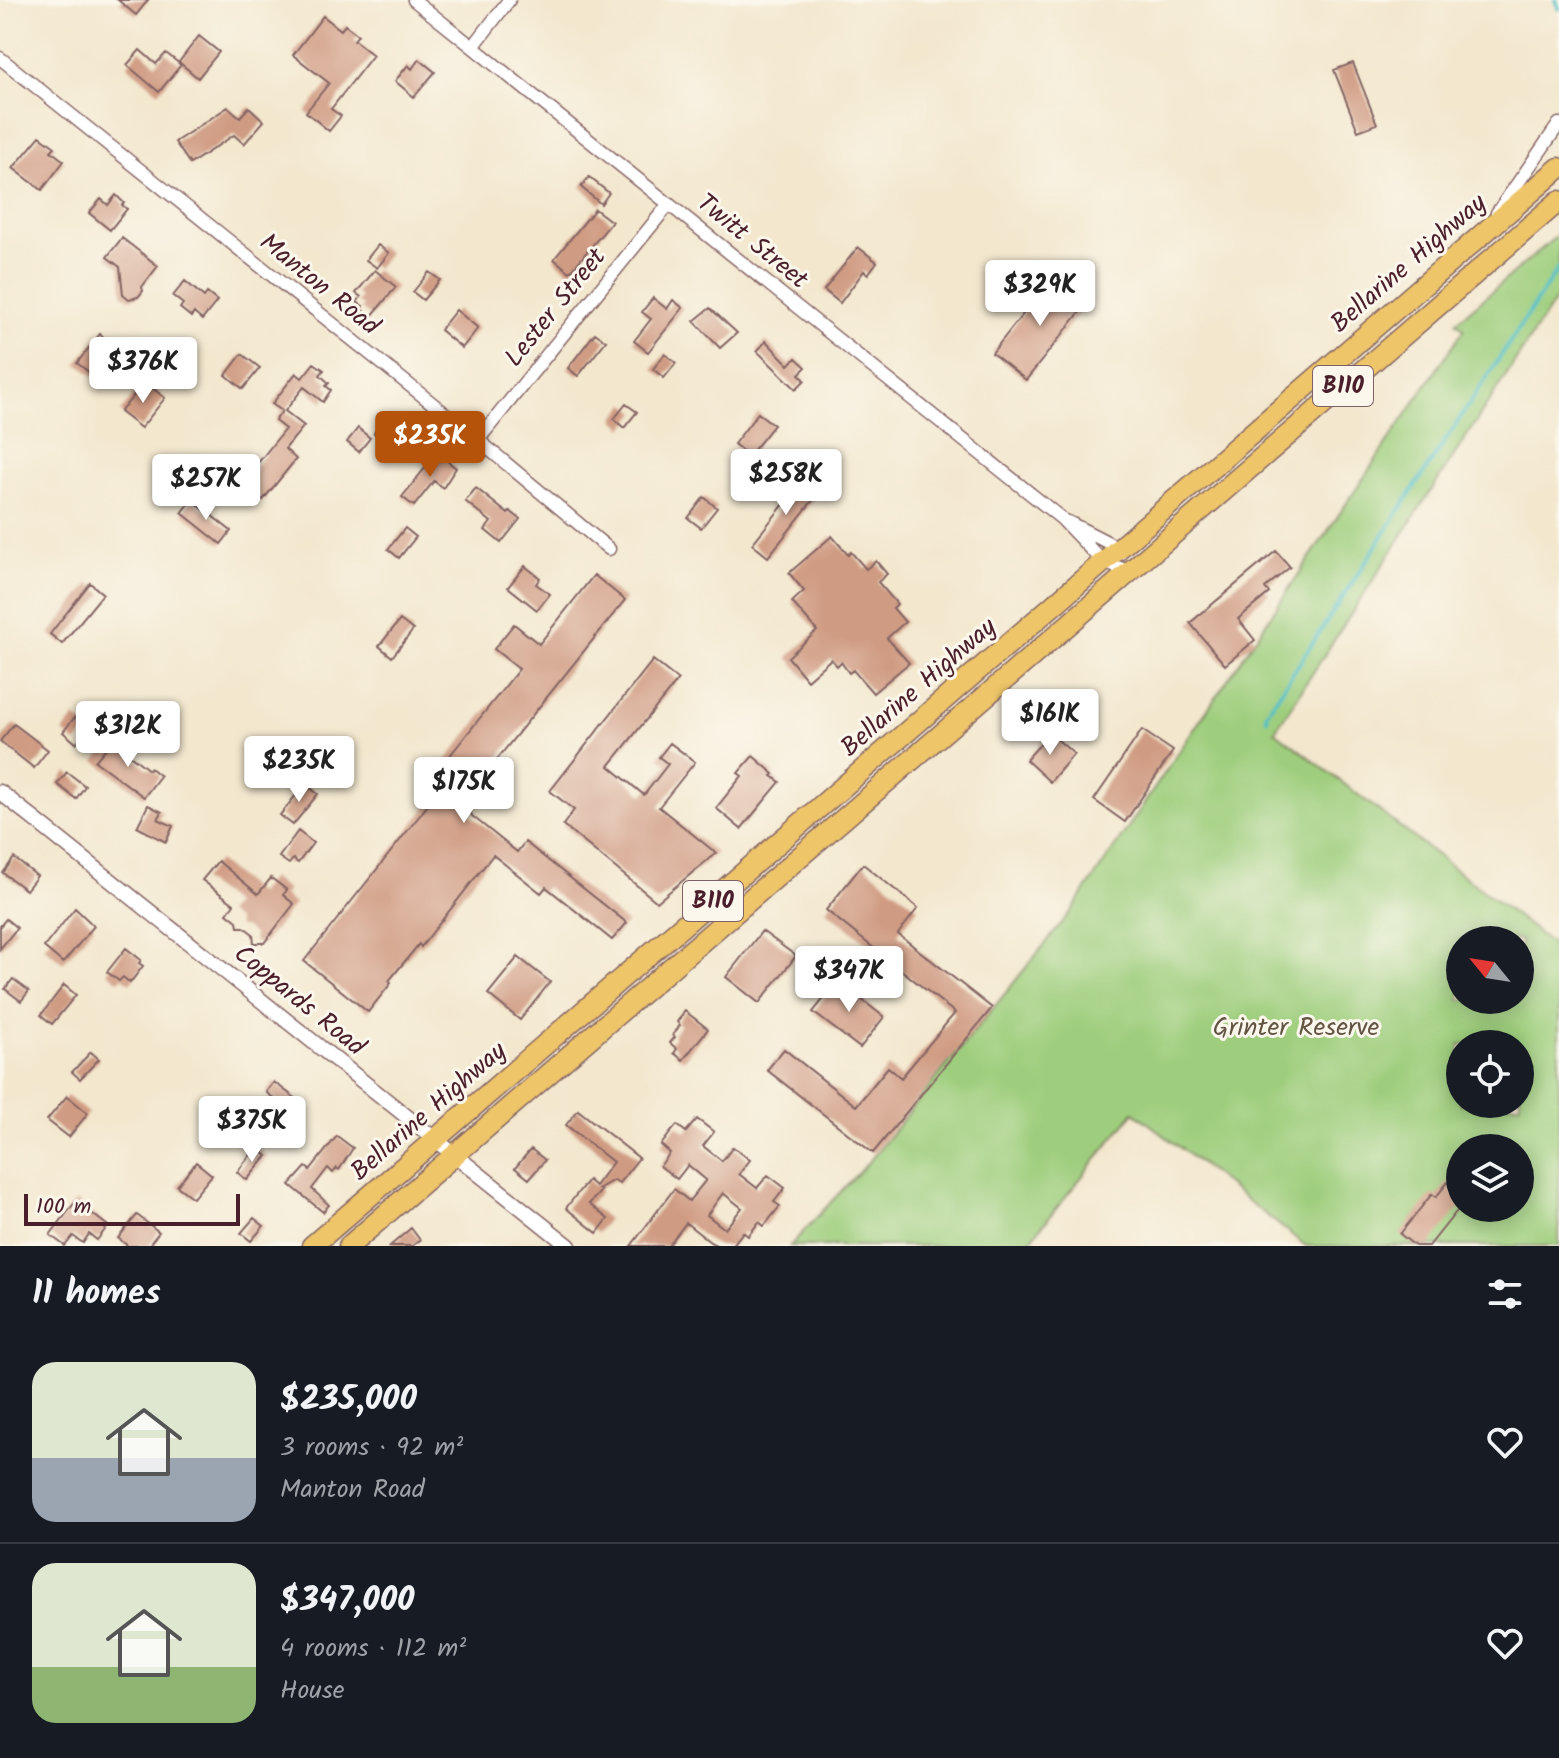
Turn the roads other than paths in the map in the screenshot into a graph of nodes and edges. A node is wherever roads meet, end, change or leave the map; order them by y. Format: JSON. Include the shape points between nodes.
{"nodes":[{"id":1,"x":414,"y":0,"type":"edge"},
{"id":2,"x":509,"y":0,"type":"edge"},
{"id":3,"x":473,"y":47,"type":"junction"},
{"id":4,"x":0,"y":58,"type":"edge"},
{"id":5,"x":1559,"y":124,"type":"edge"},
{"id":6,"x":1559,"y":168,"type":"edge"},
{"id":7,"x":1559,"y":183,"type":"edge"},
{"id":8,"x":669,"y":204,"type":"junction"},
{"id":9,"x":1554,"y":206,"type":"edge"},
{"id":10,"x":1481,"y":236,"type":"junction"},
{"id":11,"x":478,"y":440,"type":"junction"},
{"id":12,"x":1062,"y":519,"type":"junction"},
{"id":13,"x":609,"y":549,"type":"dead end"},
{"id":14,"x":1110,"y":556,"type":"junction"},
{"id":15,"x":1128,"y":571,"type":"junction"},
{"id":16,"x":0,"y":792,"type":"edge"},
{"id":17,"x":436,"y":1140,"type":"junction"},
{"id":18,"x":455,"y":1155,"type":"junction"},
{"id":19,"x":312,"y":1246,"type":"edge"},
{"id":20,"x":349,"y":1246,"type":"edge"},
{"id":21,"x":569,"y":1246,"type":"edge"}],
"edges":[{"from":1,"to":3,"type":"street","name":"Twitt Street"},
{"from":2,"to":3,"type":"street"},
{"from":3,"to":8,"type":"street","name":"Twitt Street"},
{"from":4,"to":11,"type":"street","name":"Manton Road"},
{"from":5,"to":10,"type":"street"},
{"from":6,"to":10,"type":"highway","name":"Bellarine Highway","number":"B110"},
{"from":7,"to":9,"type":"highway"},
{"from":8,"to":11,"type":"street","name":"Lester Street"},
{"from":8,"to":12,"type":"street","name":"Twitt Street"},
{"from":9,"to":15,"type":"highway","name":"Bellarine Highway","number":"B110"},
{"from":10,"to":14,"type":"highway","name":"Bellarine Highway","number":"B110"},
{"from":11,"to":13,"type":"street","name":"Manton Road"},
{"from":12,"to":14,"type":"street","name":"Twitt Street"},
{"from":12,"to":14,"type":"street","name":"Twitt Street"},
{"from":14,"to":15,"type":"street","name":"Twitt Street"},
{"from":14,"to":15,"type":"street","name":"Twitt Street"},
{"from":14,"to":17,"type":"highway","name":"Bellarine Highway","number":"B110"},
{"from":15,"to":18,"type":"highway","name":"Bellarine Highway","number":"B110"},
{"from":16,"to":17,"type":"street","name":"Coppards Road"},
{"from":17,"to":18,"type":"street","name":"Coppards Road"},
{"from":17,"to":19,"type":"highway","name":"Bellarine Highway","number":"B110"},
{"from":18,"to":20,"type":"highway","name":"Bellarine Highway","number":"B110"},
{"from":18,"to":21,"type":"street","name":"Coppards Road"}]}
